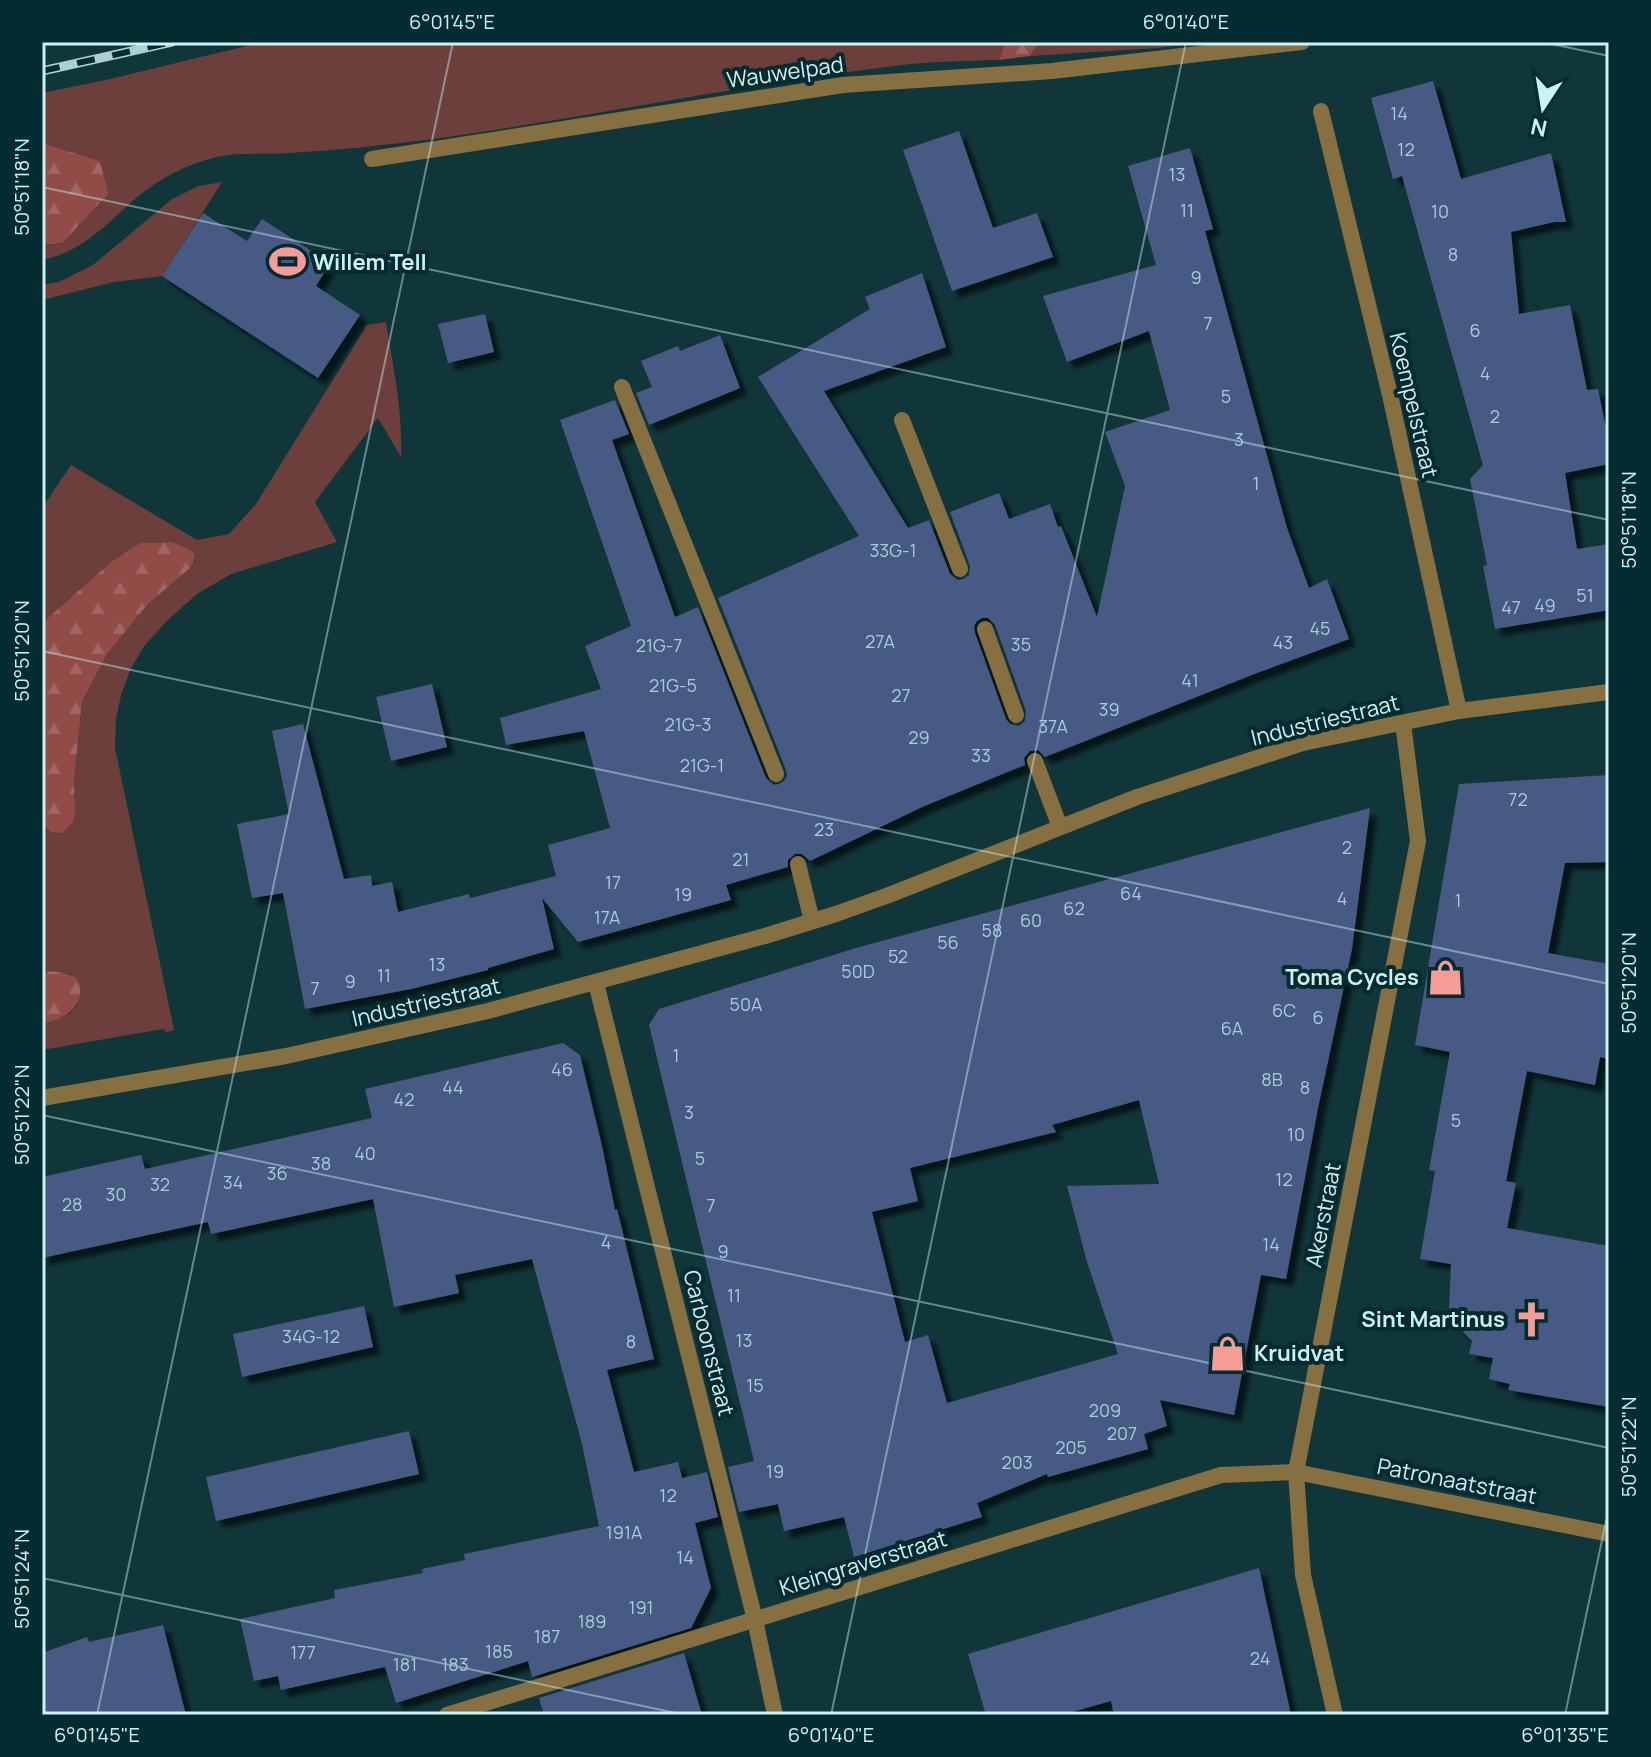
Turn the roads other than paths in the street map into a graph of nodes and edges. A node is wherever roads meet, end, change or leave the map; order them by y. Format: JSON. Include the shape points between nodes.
{"nodes":[{"id":1,"x":1302,"y":42,"type":"edge"},
{"id":2,"x":1321,"y":111,"type":"dead end"},
{"id":3,"x":372,"y":159,"type":"dead end"},
{"id":4,"x":622,"y":387,"type":"dead end"},
{"id":5,"x":902,"y":420,"type":"dead end"},
{"id":6,"x":960,"y":569,"type":"dead end"},
{"id":7,"x":985,"y":629,"type":"dead end"},
{"id":8,"x":1609,"y":692,"type":"edge"},
{"id":9,"x":1459,"y":711,"type":"junction"},
{"id":10,"x":1016,"y":715,"type":"dead end"},
{"id":11,"x":1403,"y":723,"type":"junction"},
{"id":12,"x":1035,"y":761,"type":"dead end"},
{"id":13,"x":776,"y":774,"type":"dead end"},
{"id":14,"x":1060,"y":827,"type":"junction"},
{"id":15,"x":798,"y":864,"type":"dead end"},
{"id":16,"x":812,"y":921,"type":"junction"},
{"id":17,"x":596,"y":983,"type":"junction"},
{"id":18,"x":42,"y":1098,"type":"edge"},
{"id":19,"x":1296,"y":1472,"type":"junction"},
{"id":20,"x":1609,"y":1534,"type":"edge"},
{"id":21,"x":755,"y":1620,"type":"junction"},
{"id":22,"x":447,"y":1715,"type":"edge"},
{"id":23,"x":775,"y":1715,"type":"edge"},
{"id":24,"x":1335,"y":1715,"type":"edge"}],
"edges":[{"from":1,"to":3,"type":"street","name":"Wauwelpad","via":[[1052,71],[843,85]]},
{"from":2,"to":9,"type":"street","name":"Koempelstraat"},
{"from":4,"to":13,"type":"street"},
{"from":5,"to":6,"type":"street"},
{"from":7,"to":10,"type":"street"},
{"from":8,"to":9,"type":"street","name":"Industriestraat"},
{"from":9,"to":11,"type":"street","name":"Industriestraat"},
{"from":11,"to":14,"type":"street","name":"Industriestraat","via":[[1303,743]]},
{"from":11,"to":19,"type":"street","name":"Akerstraat","via":[[1418,841]]},
{"from":12,"to":14,"type":"street"},
{"from":14,"to":16,"type":"street","name":"Industriestraat"},
{"from":15,"to":16,"type":"street"},
{"from":16,"to":17,"type":"street","name":"Industriestraat"},
{"from":17,"to":18,"type":"street","name":"Industriestraat","via":[[300,1053]]},
{"from":17,"to":21,"type":"street","name":"Carboonstraat"},
{"from":19,"to":20,"type":"street","name":"Patronaatstraat"},
{"from":19,"to":21,"type":"street","name":"Kleingraverstraat","via":[[1221,1475]]},
{"from":19,"to":24,"type":"street","name":"Akerstraat","via":[[1303,1575]]},
{"from":21,"to":22,"type":"street","name":"Kleingraverstraat"},
{"from":21,"to":23,"type":"street","name":"Carboonstraat"}]}
